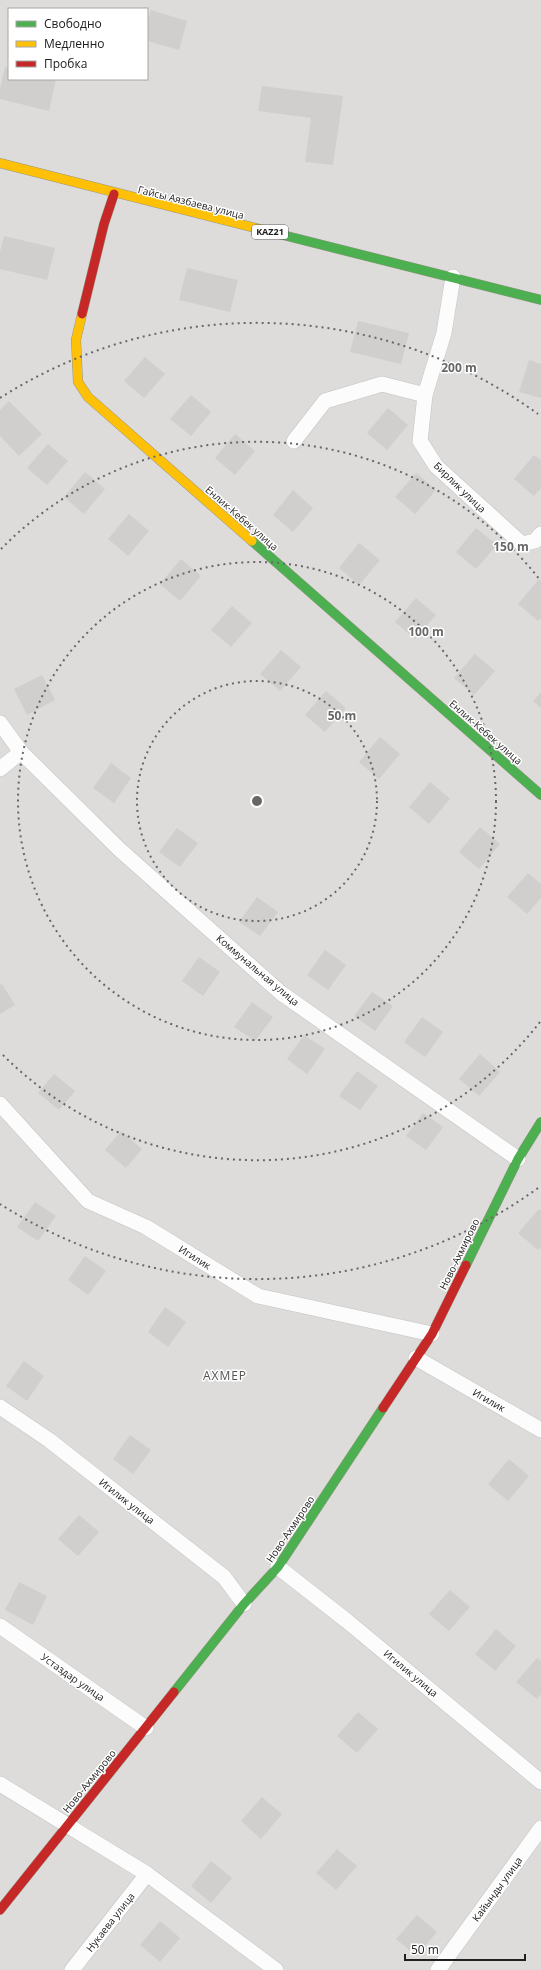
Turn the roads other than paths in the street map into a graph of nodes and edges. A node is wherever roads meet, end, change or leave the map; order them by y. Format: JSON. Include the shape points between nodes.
{"nodes":[{"id":1,"x":0,"y":163,"type":"edge"},
{"id":2,"x":114,"y":194,"type":"junction"},
{"id":3,"x":453,"y":277,"type":"junction"},
{"id":4,"x":541,"y":300,"type":"edge"},
{"id":5,"x":425,"y":395,"type":"junction"},
{"id":6,"x":294,"y":441,"type":"dead end"},
{"id":7,"x":541,"y":534,"type":"edge"},
{"id":8,"x":0,"y":724,"type":"edge"},
{"id":9,"x":21,"y":752,"type":"junction"},
{"id":10,"x":0,"y":769,"type":"edge"},
{"id":11,"x":541,"y":795,"type":"edge"},
{"id":12,"x":0,"y":1104,"type":"edge"},
{"id":13,"x":541,"y":1122,"type":"edge"},
{"id":14,"x":518,"y":1159,"type":"junction"},
{"id":15,"x":432,"y":1334,"type":"junction"},
{"id":16,"x":416,"y":1358,"type":"junction"},
{"id":17,"x":0,"y":1407,"type":"edge"},
{"id":18,"x":541,"y":1430,"type":"edge"},
{"id":19,"x":278,"y":1567,"type":"junction"},
{"id":20,"x":244,"y":1604,"type":"junction"},
{"id":21,"x":0,"y":1626,"type":"edge"},
{"id":22,"x":146,"y":1728,"type":"junction"},
{"id":23,"x":541,"y":1782,"type":"edge"},
{"id":24,"x":0,"y":1784,"type":"edge"},
{"id":25,"x":66,"y":1826,"type":"junction"},
{"id":26,"x":541,"y":1828,"type":"edge"},
{"id":27,"x":148,"y":1874,"type":"junction"},
{"id":28,"x":0,"y":1910,"type":"edge"},
{"id":29,"x":72,"y":1970,"type":"edge"},
{"id":30,"x":276,"y":1970,"type":"edge"},
{"id":31,"x":438,"y":1970,"type":"edge"}],
"edges":[{"from":1,"to":2,"type":"main road","name":"Гайсы Аязбаева улица","number":"KAZ21"},
{"from":2,"to":3,"type":"main road","name":"Гайсы Аязбаева улица","number":"KAZ21"},
{"from":2,"to":11,"type":"main road","name":"Енлик-Кебек улица","via":[[104,224],[76,340],[78,382],[88,397]]},
{"from":3,"to":4,"type":"main road","name":"Гайсы Аязбаева улица","number":"KAZ21"},
{"from":3,"to":5,"type":"street","name":"Бирлик улица","via":[[444,333]]},
{"from":5,"to":6,"type":"street","via":[[382,384],[325,401]]},
{"from":5,"to":7,"type":"street","name":"Бирлик улица","via":[[420,441],[436,466],[522,544],[535,541]]},
{"from":8,"to":9,"type":"street","name":"Коммунальная улица"},
{"from":9,"to":10,"type":"street"},
{"from":9,"to":14,"type":"street","name":"Коммунальная улица","via":[[119,849],[281,993]]},
{"from":12,"to":15,"type":"street","name":"Игилик","via":[[88,1201],[146,1226],[258,1296]]},
{"from":13,"to":14,"type":"main road","name":"Ново-Ахмирово"},
{"from":14,"to":15,"type":"main road","name":"Ново-Ахмирово"},
{"from":15,"to":16,"type":"main road","name":"Ново-Ахмирово"},
{"from":16,"to":18,"type":"street","name":"Игилик"},
{"from":16,"to":19,"type":"main road","name":"Ново-Ахмирово"},
{"from":17,"to":20,"type":"street","name":"Игилик улица","via":[[49,1440],[224,1577]]},
{"from":19,"to":20,"type":"main road","name":"Ново-Ахмирово"},
{"from":19,"to":23,"type":"street","name":"Игилик улица","via":[[348,1620]]},
{"from":20,"to":22,"type":"main road","name":"Ново-Ахмирово"},
{"from":21,"to":22,"type":"street","name":"Устаздар улица"},
{"from":22,"to":25,"type":"main road","name":"Ново-Ахмирово"},
{"from":24,"to":25,"type":"street"},
{"from":25,"to":27,"type":"street"},
{"from":25,"to":28,"type":"main road","name":"Ново-Ахмирово"},
{"from":26,"to":31,"type":"street","name":"Кайынды улица"},
{"from":27,"to":29,"type":"street","name":"Нукаева улица"},
{"from":27,"to":30,"type":"street"}]}
